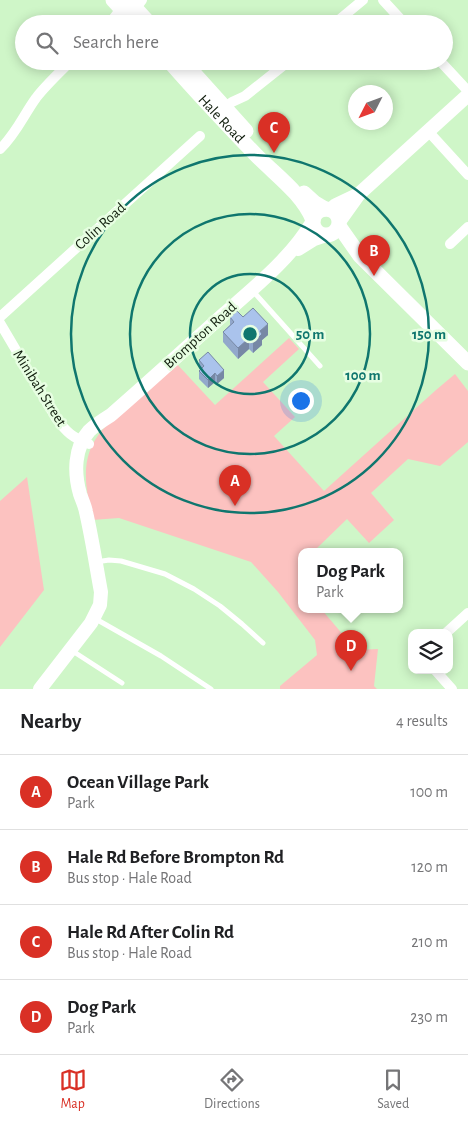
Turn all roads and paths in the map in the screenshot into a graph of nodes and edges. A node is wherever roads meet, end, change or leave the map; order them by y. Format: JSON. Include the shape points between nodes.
{"nodes":[{"id":1,"x":363,"y":0,"type":"edge"},
{"id":2,"x":383,"y":0,"type":"edge"},
{"id":3,"x":345,"y":15,"type":"edge"},
{"id":4,"x":397,"y":15,"type":"edge"},
{"id":5,"x":62,"y":70,"type":"edge"},
{"id":6,"x":178,"y":70,"type":"edge"},
{"id":7,"x":191,"y":70,"type":"edge"},
{"id":8,"x":278,"y":70,"type":"edge"},
{"id":9,"x":448,"y":70,"type":"edge"},
{"id":10,"x":468,"y":93,"type":"edge"},
{"id":11,"x":224,"y":114,"type":"junction"},
{"id":12,"x":428,"y":131,"type":"junction"},
{"id":13,"x":200,"y":136,"type":"dead end"},
{"id":14,"x":0,"y":150,"type":"edge"},
{"id":15,"x":468,"y":175,"type":"edge"},
{"id":16,"x":313,"y":220,"type":"junction"},
{"id":17,"x":331,"y":223,"type":"junction"},
{"id":18,"x":468,"y":227,"type":"edge"},
{"id":19,"x":450,"y":244,"type":"dead end"},
{"id":20,"x":289,"y":254,"type":"junction"},
{"id":21,"x":252,"y":289,"type":"junction"},
{"id":22,"x":0,"y":317,"type":"edge"},
{"id":23,"x":0,"y":323,"type":"edge"},
{"id":24,"x":468,"y":363,"type":"edge"},
{"id":25,"x":320,"y":366,"type":"dead end"},
{"id":26,"x":86,"y":443,"type":"junction"},
{"id":27,"x":96,"y":562,"type":"junction"},
{"id":28,"x":468,"y":613,"type":"edge"},
{"id":29,"x":93,"y":618,"type":"junction"},
{"id":30,"x":450,"y":629,"type":"edge"},
{"id":31,"x":263,"y":643,"type":"dead end"},
{"id":32,"x":70,"y":650,"type":"junction"},
{"id":33,"x":439,"y":674,"type":"edge"},
{"id":34,"x":122,"y":683,"type":"dead end"},
{"id":35,"x":40,"y":689,"type":"edge"},
{"id":36,"x":211,"y":689,"type":"edge"},
{"id":37,"x":452,"y":689,"type":"edge"}],
"edges":[{"from":1,"to":3,"type":"street"},
{"from":2,"to":4,"type":"street"},
{"from":5,"to":14,"type":"street","via":[[36,99]]},
{"from":6,"to":11,"type":"main road","name":"Hale Road"},
{"from":7,"to":11,"type":"main road","name":"Hale Road"},
{"from":8,"to":11,"type":"street","via":[[245,96],[232,102]]},
{"from":9,"to":10,"type":"street"},
{"from":10,"to":12,"type":"street","name":"Brompton Road"},
{"from":11,"to":16,"type":"main road","name":"Hale Road","via":[[266,166],[300,197]]},
{"from":11,"to":17,"type":"main road","name":"Hale Road"},
{"from":12,"to":15,"type":"street"},
{"from":12,"to":17,"type":"street","name":"Brompton Road","via":[[359,194],[336,205]]},
{"from":13,"to":22,"type":"street","name":"Colin Road"},
{"from":16,"to":17,"type":"main road","via":[[318,213]]},
{"from":16,"to":20,"type":"street","name":"Brompton Road"},
{"from":17,"to":20,"type":"street","name":"Brompton Road","via":[[314,239]]},
{"from":17,"to":24,"type":"main road","name":"Hale Road"},
{"from":18,"to":19,"type":"street"},
{"from":20,"to":21,"type":"street","name":"Brompton Road"},
{"from":21,"to":25,"type":"lane"},
{"from":21,"to":26,"type":"street","name":"Brompton Road","via":[[89,431]]},
{"from":23,"to":26,"type":"street","name":"Minibah Street","via":[[66,432]]},
{"from":26,"to":27,"type":"street","via":[[76,461]]},
{"from":27,"to":29,"type":"street","via":[[101,592],[100,605]]},
{"from":27,"to":31,"type":"lane","via":[[121,561],[165,574],[220,606]]},
{"from":28,"to":30,"type":"street"},
{"from":29,"to":32,"type":"street"},
{"from":29,"to":36,"type":"lane"},
{"from":32,"to":34,"type":"lane"},
{"from":32,"to":35,"type":"street"},
{"from":33,"to":37,"type":"street"}]}
